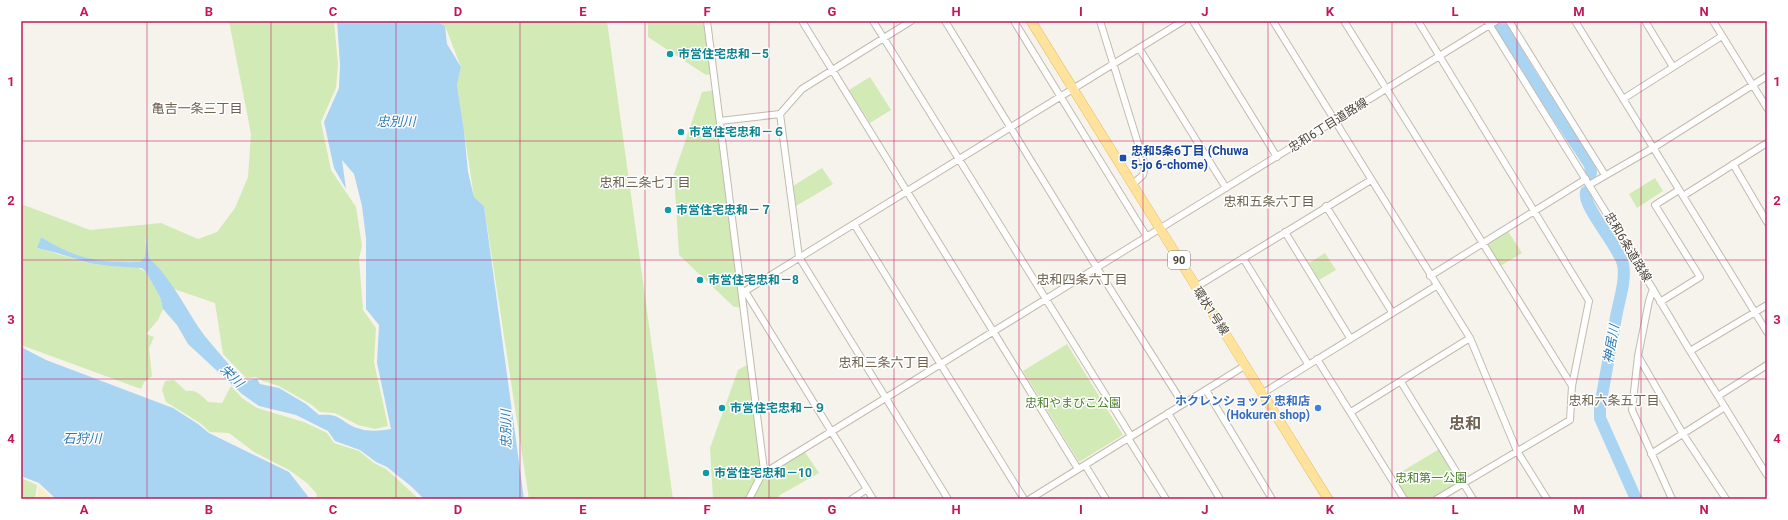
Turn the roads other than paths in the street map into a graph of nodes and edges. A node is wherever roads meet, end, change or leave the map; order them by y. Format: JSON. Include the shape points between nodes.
{"nodes":[{"id":1,"x":707,"y":21,"type":"edge"},
{"id":2,"x":802,"y":21,"type":"edge"},
{"id":3,"x":873,"y":21,"type":"edge"},
{"id":4,"x":911,"y":21,"type":"edge"},
{"id":5,"x":945,"y":21,"type":"edge"},
{"id":6,"x":1014,"y":21,"type":"edge"},
{"id":7,"x":1031,"y":21,"type":"edge"},
{"id":8,"x":1100,"y":21,"type":"edge"},
{"id":9,"x":1183,"y":21,"type":"edge"},
{"id":10,"x":1193,"y":21,"type":"edge"},
{"id":11,"x":1273,"y":21,"type":"edge"},
{"id":12,"x":1344,"y":21,"type":"edge"},
{"id":13,"x":1418,"y":21,"type":"edge"},
{"id":14,"x":1509,"y":21,"type":"edge"},
{"id":15,"x":1575,"y":21,"type":"edge"},
{"id":16,"x":1644,"y":21,"type":"edge"},
{"id":17,"x":1713,"y":21,"type":"edge"},
{"id":18,"x":1492,"y":22,"type":"edge"},
{"id":19,"x":1722,"y":36,"type":"junction"},
{"id":20,"x":884,"y":38,"type":"junction"},
{"id":21,"x":1139,"y":48,"type":"junction"},
{"id":22,"x":1440,"y":56,"type":"junction"},
{"id":23,"x":1114,"y":64,"type":"junction"},
{"id":24,"x":1674,"y":67,"type":"junction"},
{"id":25,"x":832,"y":69,"type":"junction"},
{"id":26,"x":1767,"y":76,"type":"edge"},
{"id":27,"x":1753,"y":85,"type":"junction"},
{"id":28,"x":1074,"y":89,"type":"junction"},
{"id":29,"x":1386,"y":89,"type":"junction"},
{"id":30,"x":1061,"y":97,"type":"junction"},
{"id":31,"x":1623,"y":99,"type":"junction"},
{"id":32,"x":1767,"y":108,"type":"edge"},
{"id":33,"x":780,"y":114,"type":"junction"},
{"id":34,"x":1335,"y":120,"type":"junction"},
{"id":35,"x":720,"y":121,"type":"junction"},
{"id":36,"x":1011,"y":127,"type":"junction"},
{"id":37,"x":1767,"y":143,"type":"edge"},
{"id":38,"x":1653,"y":148,"type":"junction"},
{"id":39,"x":1277,"y":156,"type":"junction"},
{"id":40,"x":960,"y":159,"type":"junction"},
{"id":41,"x":1733,"y":164,"type":"junction"},
{"id":42,"x":1605,"y":175,"type":"junction"},
{"id":43,"x":1371,"y":180,"type":"junction"},
{"id":44,"x":1587,"y":182,"type":"junction"},
{"id":45,"x":1133,"y":184,"type":"junction"},
{"id":46,"x":1226,"y":188,"type":"junction"},
{"id":47,"x":1679,"y":190,"type":"junction"},
{"id":48,"x":908,"y":191,"type":"junction"},
{"id":49,"x":1683,"y":196,"type":"junction"},
{"id":50,"x":1326,"y":206,"type":"junction"},
{"id":51,"x":1534,"y":211,"type":"junction"},
{"id":52,"x":1767,"y":222,"type":"edge"},
{"id":53,"x":854,"y":224,"type":"junction"},
{"id":54,"x":1160,"y":229,"type":"junction"},
{"id":55,"x":1285,"y":232,"type":"junction"},
{"id":56,"x":1147,"y":237,"type":"junction"},
{"id":57,"x":1482,"y":244,"type":"junction"},
{"id":58,"x":799,"y":257,"type":"junction"},
{"id":59,"x":1243,"y":258,"type":"junction"},
{"id":60,"x":1096,"y":268,"type":"junction"},
{"id":61,"x":1430,"y":276,"type":"junction"},
{"id":62,"x":1436,"y":286,"type":"junction"},
{"id":63,"x":1196,"y":287,"type":"junction"},
{"id":64,"x":1653,"y":289,"type":"junction"},
{"id":65,"x":743,"y":292,"type":"junction"},
{"id":66,"x":1045,"y":299,"type":"junction"},
{"id":67,"x":1660,"y":302,"type":"junction"},
{"id":68,"x":1767,"y":305,"type":"edge"},
{"id":69,"x":1392,"y":312,"type":"junction"},
{"id":70,"x":1755,"y":312,"type":"junction"},
{"id":71,"x":994,"y":331,"type":"junction"},
{"id":72,"x":1767,"y":332,"type":"edge"},
{"id":73,"x":1350,"y":338,"type":"junction"},
{"id":74,"x":1470,"y":338,"type":"junction"},
{"id":75,"x":1690,"y":351,"type":"junction"},
{"id":76,"x":1638,"y":356,"type":"junction"},
{"id":77,"x":1317,"y":358,"type":"junction"},
{"id":78,"x":940,"y":364,"type":"junction"},
{"id":79,"x":1308,"y":364,"type":"junction"},
{"id":80,"x":1246,"y":365,"type":"junction"},
{"id":81,"x":1767,"y":365,"type":"edge"},
{"id":82,"x":1401,"y":382,"type":"junction"},
{"id":83,"x":1572,"y":386,"type":"junction"},
{"id":84,"x":1206,"y":390,"type":"junction"},
{"id":85,"x":1263,"y":393,"type":"junction"},
{"id":86,"x":1718,"y":396,"type":"junction"},
{"id":87,"x":885,"y":398,"type":"junction"},
{"id":88,"x":1183,"y":404,"type":"junction"},
{"id":89,"x":1725,"y":407,"type":"junction"},
{"id":90,"x":1351,"y":412,"type":"junction"},
{"id":91,"x":1168,"y":414,"type":"junction"},
{"id":92,"x":830,"y":432,"type":"junction"},
{"id":93,"x":1683,"y":434,"type":"junction"},
{"id":94,"x":1130,"y":437,"type":"junction"},
{"id":95,"x":1517,"y":451,"type":"junction"},
{"id":96,"x":1651,"y":454,"type":"junction"},
{"id":97,"x":1085,"y":465,"type":"junction"},
{"id":98,"x":1078,"y":469,"type":"junction"},
{"id":99,"x":764,"y":470,"type":"junction"},
{"id":100,"x":1767,"y":475,"type":"edge"},
{"id":101,"x":1463,"y":483,"type":"junction"},
{"id":102,"x":867,"y":489,"type":"junction"},
{"id":103,"x":749,"y":499,"type":"edge"},
{"id":104,"x":852,"y":499,"type":"edge"},
{"id":105,"x":873,"y":499,"type":"edge"},
{"id":106,"x":948,"y":499,"type":"edge"},
{"id":107,"x":1024,"y":499,"type":"edge"},
{"id":108,"x":1030,"y":499,"type":"edge"},
{"id":109,"x":1106,"y":499,"type":"edge"},
{"id":110,"x":1166,"y":499,"type":"edge"},
{"id":111,"x":1220,"y":499,"type":"edge"},
{"id":112,"x":1272,"y":499,"type":"edge"},
{"id":113,"x":1328,"y":499,"type":"edge"},
{"id":114,"x":1404,"y":499,"type":"edge"},
{"id":115,"x":1437,"y":499,"type":"edge"},
{"id":116,"x":1473,"y":499,"type":"edge"},
{"id":117,"x":1547,"y":499,"type":"edge"},
{"id":118,"x":1672,"y":499,"type":"edge"},
{"id":119,"x":1726,"y":499,"type":"edge"}],
"edges":[{"from":1,"to":35,"type":"street"},
{"from":2,"to":25,"type":"street"},
{"from":3,"to":20,"type":"street"},
{"from":4,"to":20,"type":"street"},
{"from":5,"to":36,"type":"street"},
{"from":6,"to":30,"type":"street"},
{"from":7,"to":28,"type":"main road","name":"環状1号線","number":"90"},
{"from":8,"to":23,"type":"street"},
{"from":9,"to":21,"type":"street"},
{"from":10,"to":39,"type":"street"},
{"from":11,"to":34,"type":"street"},
{"from":12,"to":29,"type":"street"},
{"from":13,"to":22,"type":"street"},
{"from":14,"to":42,"type":"street"},
{"from":15,"to":31,"type":"street"},
{"from":16,"to":24,"type":"street"},
{"from":17,"to":19,"type":"street"},
{"from":18,"to":22,"type":"street","name":"忠和6丁目道路線"},
{"from":18,"to":44,"type":"street","name":"忠和6条道路線"},
{"from":19,"to":24,"type":"street"},
{"from":19,"to":27,"type":"street"},
{"from":20,"to":25,"type":"street"},
{"from":20,"to":40,"type":"street"},
{"from":21,"to":23,"type":"street"},
{"from":21,"to":46,"type":"street"},
{"from":22,"to":29,"type":"street","name":"忠和6丁目道路線"},
{"from":22,"to":51,"type":"street"},
{"from":23,"to":28,"type":"street"},
{"from":23,"to":45,"type":"street","via":[[1145,166],[1143,174]]},
{"from":24,"to":31,"type":"street"},
{"from":25,"to":33,"type":"street","via":[[802,89]]},
{"from":25,"to":48,"type":"street"},
{"from":26,"to":27,"type":"street"},
{"from":27,"to":32,"type":"street"},
{"from":27,"to":38,"type":"street"},
{"from":28,"to":30,"type":"street"},
{"from":28,"to":45,"type":"main road","name":"環状1号線","number":"90"},
{"from":29,"to":34,"type":"street","name":"忠和6丁目道路線"},
{"from":29,"to":57,"type":"street"},
{"from":30,"to":36,"type":"street"},
{"from":30,"to":56,"type":"street"},
{"from":31,"to":38,"type":"street"},
{"from":33,"to":35,"type":"street"},
{"from":33,"to":58,"type":"street"},
{"from":34,"to":39,"type":"street","name":"忠和6丁目道路線"},
{"from":34,"to":43,"type":"street"},
{"from":35,"to":65,"type":"street"},
{"from":36,"to":40,"type":"street"},
{"from":36,"to":60,"type":"street"},
{"from":37,"to":41,"type":"street"},
{"from":38,"to":42,"type":"street"},
{"from":38,"to":47,"type":"street"},
{"from":39,"to":46,"type":"street","name":"忠和6丁目道路線"},
{"from":40,"to":48,"type":"street"},
{"from":40,"to":66,"type":"street"},
{"from":41,"to":49,"type":"street"},
{"from":41,"to":52,"type":"street"},
{"from":42,"to":44,"type":"street"},
{"from":43,"to":50,"type":"street"},
{"from":43,"to":61,"type":"street"},
{"from":44,"to":51,"type":"street"},
{"from":44,"to":64,"type":"street","name":"忠和6条道路線"},
{"from":45,"to":54,"type":"main road","name":"環状1号線","number":"90"},
{"from":46,"to":54,"type":"street","name":"忠和6丁目道路線"},
{"from":47,"to":49,"type":"street"},
{"from":47,"to":67,"type":"street","via":[[1655,205],[1700,277]]},
{"from":48,"to":53,"type":"street"},
{"from":48,"to":71,"type":"street"},
{"from":49,"to":70,"type":"street"},
{"from":50,"to":55,"type":"street"},
{"from":50,"to":69,"type":"street"},
{"from":51,"to":57,"type":"street"},
{"from":51,"to":83,"type":"street","via":[[1589,301]]},
{"from":53,"to":58,"type":"street"},
{"from":53,"to":78,"type":"street"},
{"from":54,"to":56,"type":"street","name":"忠和6丁目道路線"},
{"from":54,"to":63,"type":"main road","name":"環状1号線","number":"90"},
{"from":55,"to":59,"type":"street"},
{"from":55,"to":73,"type":"street"},
{"from":56,"to":60,"type":"street","name":"忠和6丁目道路線"},
{"from":57,"to":61,"type":"street"},
{"from":57,"to":83,"type":"street"},
{"from":58,"to":65,"type":"street"},
{"from":58,"to":87,"type":"street"},
{"from":59,"to":63,"type":"street"},
{"from":59,"to":79,"type":"street"},
{"from":60,"to":66,"type":"street","name":"忠和6丁目道路線"},
{"from":60,"to":88,"type":"street"},
{"from":61,"to":62,"type":"street"},
{"from":62,"to":69,"type":"street"},
{"from":62,"to":74,"type":"street"},
{"from":63,"to":80,"type":"main road","name":"環状1号線","number":"90"},
{"from":64,"to":67,"type":"street","name":"忠和6条道路線"},
{"from":64,"to":76,"type":"street"},
{"from":65,"to":92,"type":"street"},
{"from":65,"to":99,"type":"street"},
{"from":66,"to":71,"type":"street","name":"忠和6丁目道路線"},
{"from":66,"to":94,"type":"street"},
{"from":67,"to":75,"type":"street","name":"忠和6条道路線"},
{"from":68,"to":70,"type":"street"},
{"from":69,"to":73,"type":"street"},
{"from":70,"to":72,"type":"street"},
{"from":70,"to":75,"type":"street"},
{"from":71,"to":78,"type":"street","name":"忠和6丁目道路線"},
{"from":71,"to":98,"type":"street"},
{"from":73,"to":77,"type":"street"},
{"from":74,"to":82,"type":"street"},
{"from":74,"to":95,"type":"street"},
{"from":75,"to":86,"type":"street","name":"忠和6条道路線"},
{"from":76,"to":93,"type":"street"},
{"from":76,"to":96,"type":"street","via":[[1632,410]]},
{"from":77,"to":79,"type":"street"},
{"from":77,"to":90,"type":"street"},
{"from":78,"to":87,"type":"street","name":"忠和6丁目道路線"},
{"from":78,"to":107,"type":"street"},
{"from":79,"to":85,"type":"street"},
{"from":80,"to":84,"type":"street"},
{"from":80,"to":85,"type":"main road","name":"環状1号線","number":"90"},
{"from":81,"to":86,"type":"street"},
{"from":82,"to":90,"type":"street"},
{"from":82,"to":101,"type":"street"},
{"from":83,"to":95,"type":"street","via":[[1570,420]]},
{"from":84,"to":88,"type":"street"},
{"from":84,"to":112,"type":"street"},
{"from":85,"to":113,"type":"main road","name":"環状1号線","number":"90"},
{"from":86,"to":89,"type":"street","name":"忠和6条道路線"},
{"from":87,"to":92,"type":"street","name":"忠和6丁目道路線"},
{"from":87,"to":106,"type":"street"},
{"from":88,"to":91,"type":"street"},
{"from":89,"to":93,"type":"street"},
{"from":89,"to":100,"type":"street","name":"忠和6条道路線"},
{"from":90,"to":114,"type":"street"},
{"from":91,"to":94,"type":"street"},
{"from":91,"to":111,"type":"street"},
{"from":92,"to":99,"type":"street","name":"忠和6丁目道路線","via":[[769,470]]},
{"from":92,"to":102,"type":"street"},
{"from":93,"to":96,"type":"street"},
{"from":93,"to":119,"type":"street"},
{"from":94,"to":97,"type":"street"},
{"from":94,"to":110,"type":"street"},
{"from":95,"to":101,"type":"street"},
{"from":95,"to":117,"type":"street"},
{"from":96,"to":118,"type":"street"},
{"from":97,"to":98,"type":"street"},
{"from":97,"to":109,"type":"street"},
{"from":98,"to":108,"type":"street"},
{"from":99,"to":103,"type":"street"},
{"from":101,"to":115,"type":"street"},
{"from":101,"to":116,"type":"street"},
{"from":102,"to":104,"type":"street"},
{"from":102,"to":105,"type":"street"}]}
